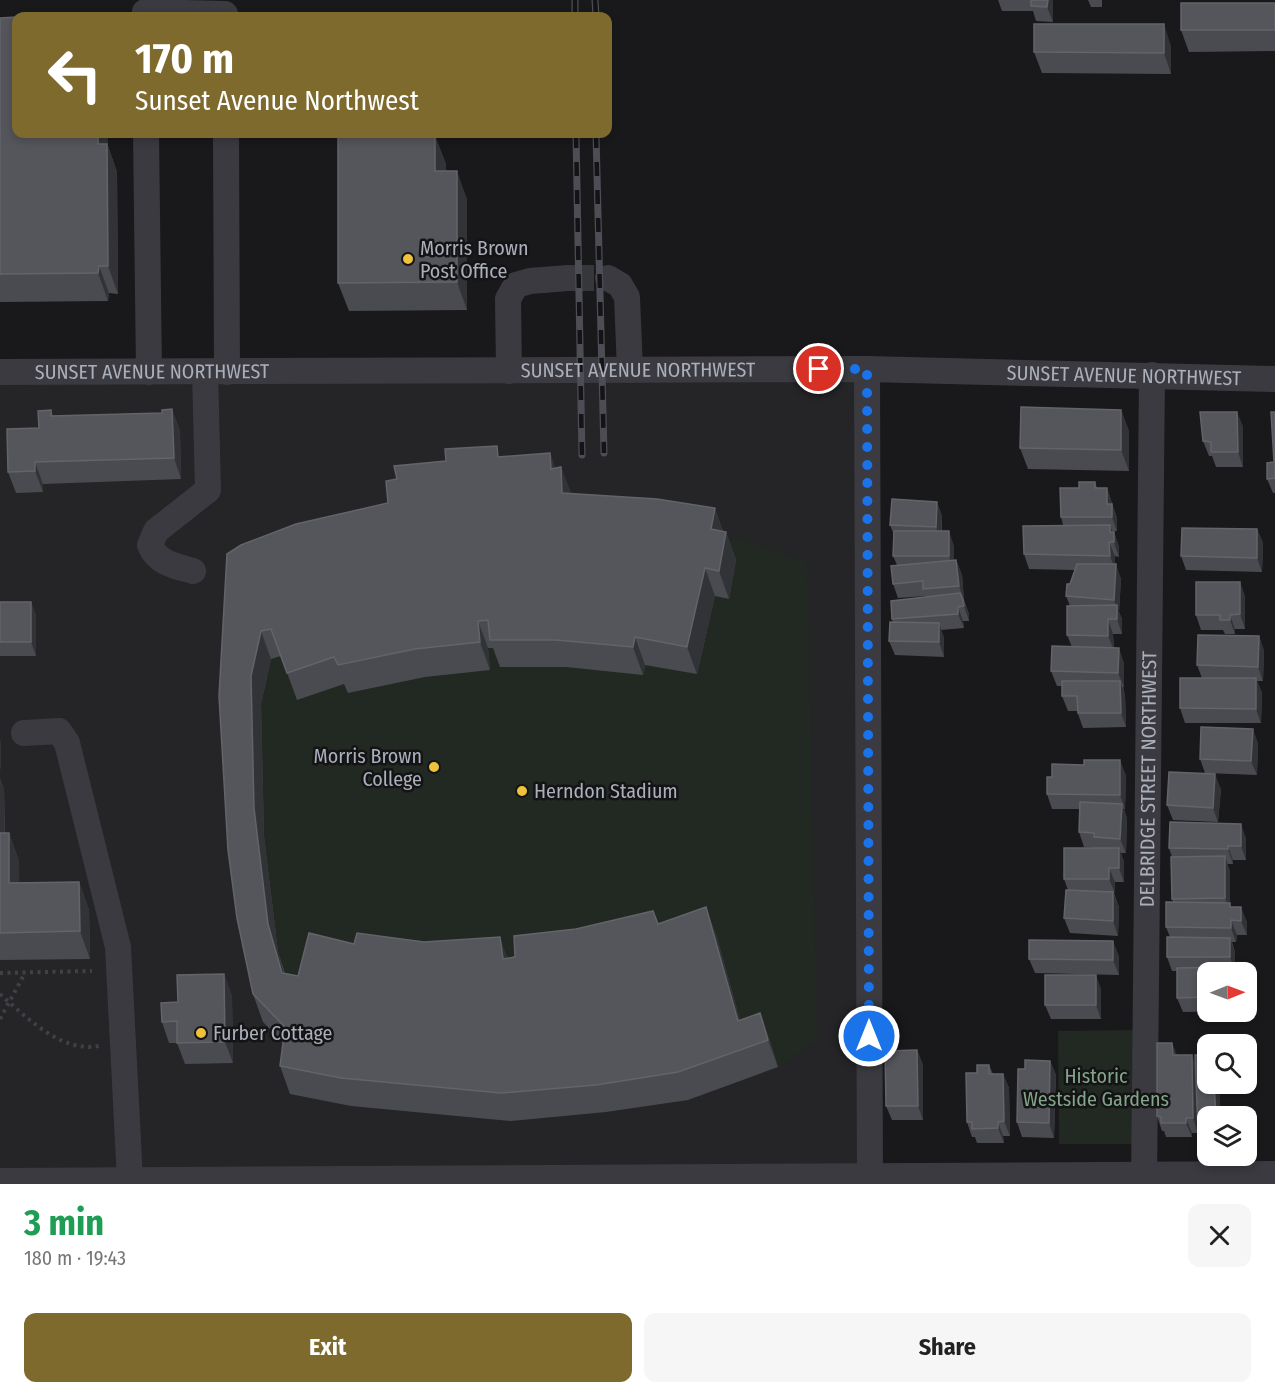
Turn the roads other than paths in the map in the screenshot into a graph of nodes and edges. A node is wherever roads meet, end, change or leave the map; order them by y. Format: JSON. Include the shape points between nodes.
{"nodes":[{"id":1,"x":146,"y":138,"type":"edge"},
{"id":2,"x":226,"y":138,"type":"edge"},
{"id":3,"x":568,"y":278,"type":"tunnel mouth"},
{"id":4,"x":608,"y":278,"type":"dead end"},
{"id":5,"x":867,"y":369,"type":"junction"},
{"id":6,"x":630,"y":370,"type":"junction"},
{"id":7,"x":509,"y":371,"type":"junction"},
{"id":8,"x":0,"y":372,"type":"edge"},
{"id":9,"x":150,"y":372,"type":"junction"},
{"id":10,"x":216,"y":372,"type":"junction"},
{"id":11,"x":1152,"y":375,"type":"junction"},
{"id":12,"x":1275,"y":380,"type":"edge"},
{"id":13,"x":193,"y":571,"type":"dead end"},
{"id":14,"x":24,"y":734,"type":"dead end"},
{"id":15,"x":1275,"y":1174,"type":"edge"},
{"id":16,"x":129,"y":1180,"type":"junction"},
{"id":17,"x":870,"y":1180,"type":"edge"},
{"id":18,"x":1144,"y":1180,"type":"edge"},
{"id":19,"x":0,"y":1181,"type":"edge"},
{"id":20,"x":253,"y":1182,"type":"edge"}],
"edges":[{"from":1,"to":9,"type":"street"},
{"from":2,"to":10,"type":"street"},
{"from":3,"to":7,"type":"street","via":[[516,285],[508,299]]},
{"from":4,"to":6,"type":"street","via":[[620,285],[627,297]]},
{"from":5,"to":6,"type":"street","name":"SUNSET AVENUE NORTHWEST"},
{"from":5,"to":11,"type":"street","name":"SUNSET AVENUE NORTHWEST"},
{"from":5,"to":17,"type":"street"},
{"from":6,"to":7,"type":"street","name":"SUNSET AVENUE NORTHWEST"},
{"from":7,"to":10,"type":"street","name":"SUNSET AVENUE NORTHWEST"},
{"from":8,"to":9,"type":"street","name":"SUNSET AVENUE NORTHWEST"},
{"from":9,"to":10,"type":"street","name":"SUNSET AVENUE NORTHWEST"},
{"from":10,"to":13,"type":"street","via":[[208,490],[156,531],[150,545],[154,555],[166,563]]},
{"from":11,"to":12,"type":"street","name":"SUNSET AVENUE NORTHWEST"},
{"from":11,"to":18,"type":"street","name":"DELBRIDGE STREET NORTHWEST"},
{"from":14,"to":16,"type":"street","via":[[59,731],[67,742],[118,947]]},
{"from":15,"to":18,"type":"street"},
{"from":16,"to":19,"type":"street"},
{"from":16,"to":20,"type":"street"},
{"from":17,"to":18,"type":"street"},
{"from":17,"to":20,"type":"street","via":[[681,1176]]}]}
